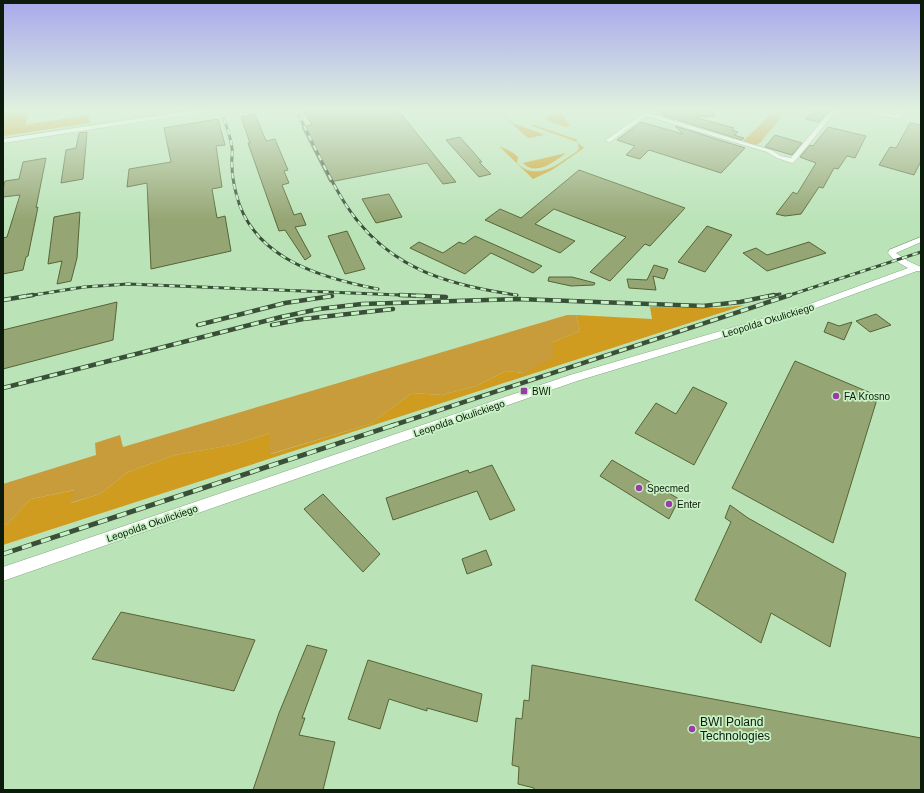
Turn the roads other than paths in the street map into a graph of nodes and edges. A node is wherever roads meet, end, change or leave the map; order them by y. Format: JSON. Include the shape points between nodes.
{"nodes":[{"id":1,"x":752,"y":146,"type":"edge"},
{"id":2,"x":804,"y":146,"type":"edge"},
{"id":3,"x":921,"y":239,"type":"edge"},
{"id":4,"x":919,"y":268,"type":"edge"},
{"id":5,"x":3,"y":574,"type":"edge"}],
"edges":[{"from":1,"to":2,"type":"street","via":[[792,161]]},
{"from":3,"to":4,"type":"street","via":[[893,250],[892,253],[899,260]]},
{"from":4,"to":5,"type":"street","name":"Leopolda Okulickiego","via":[[799,311],[574,378]]}]}
